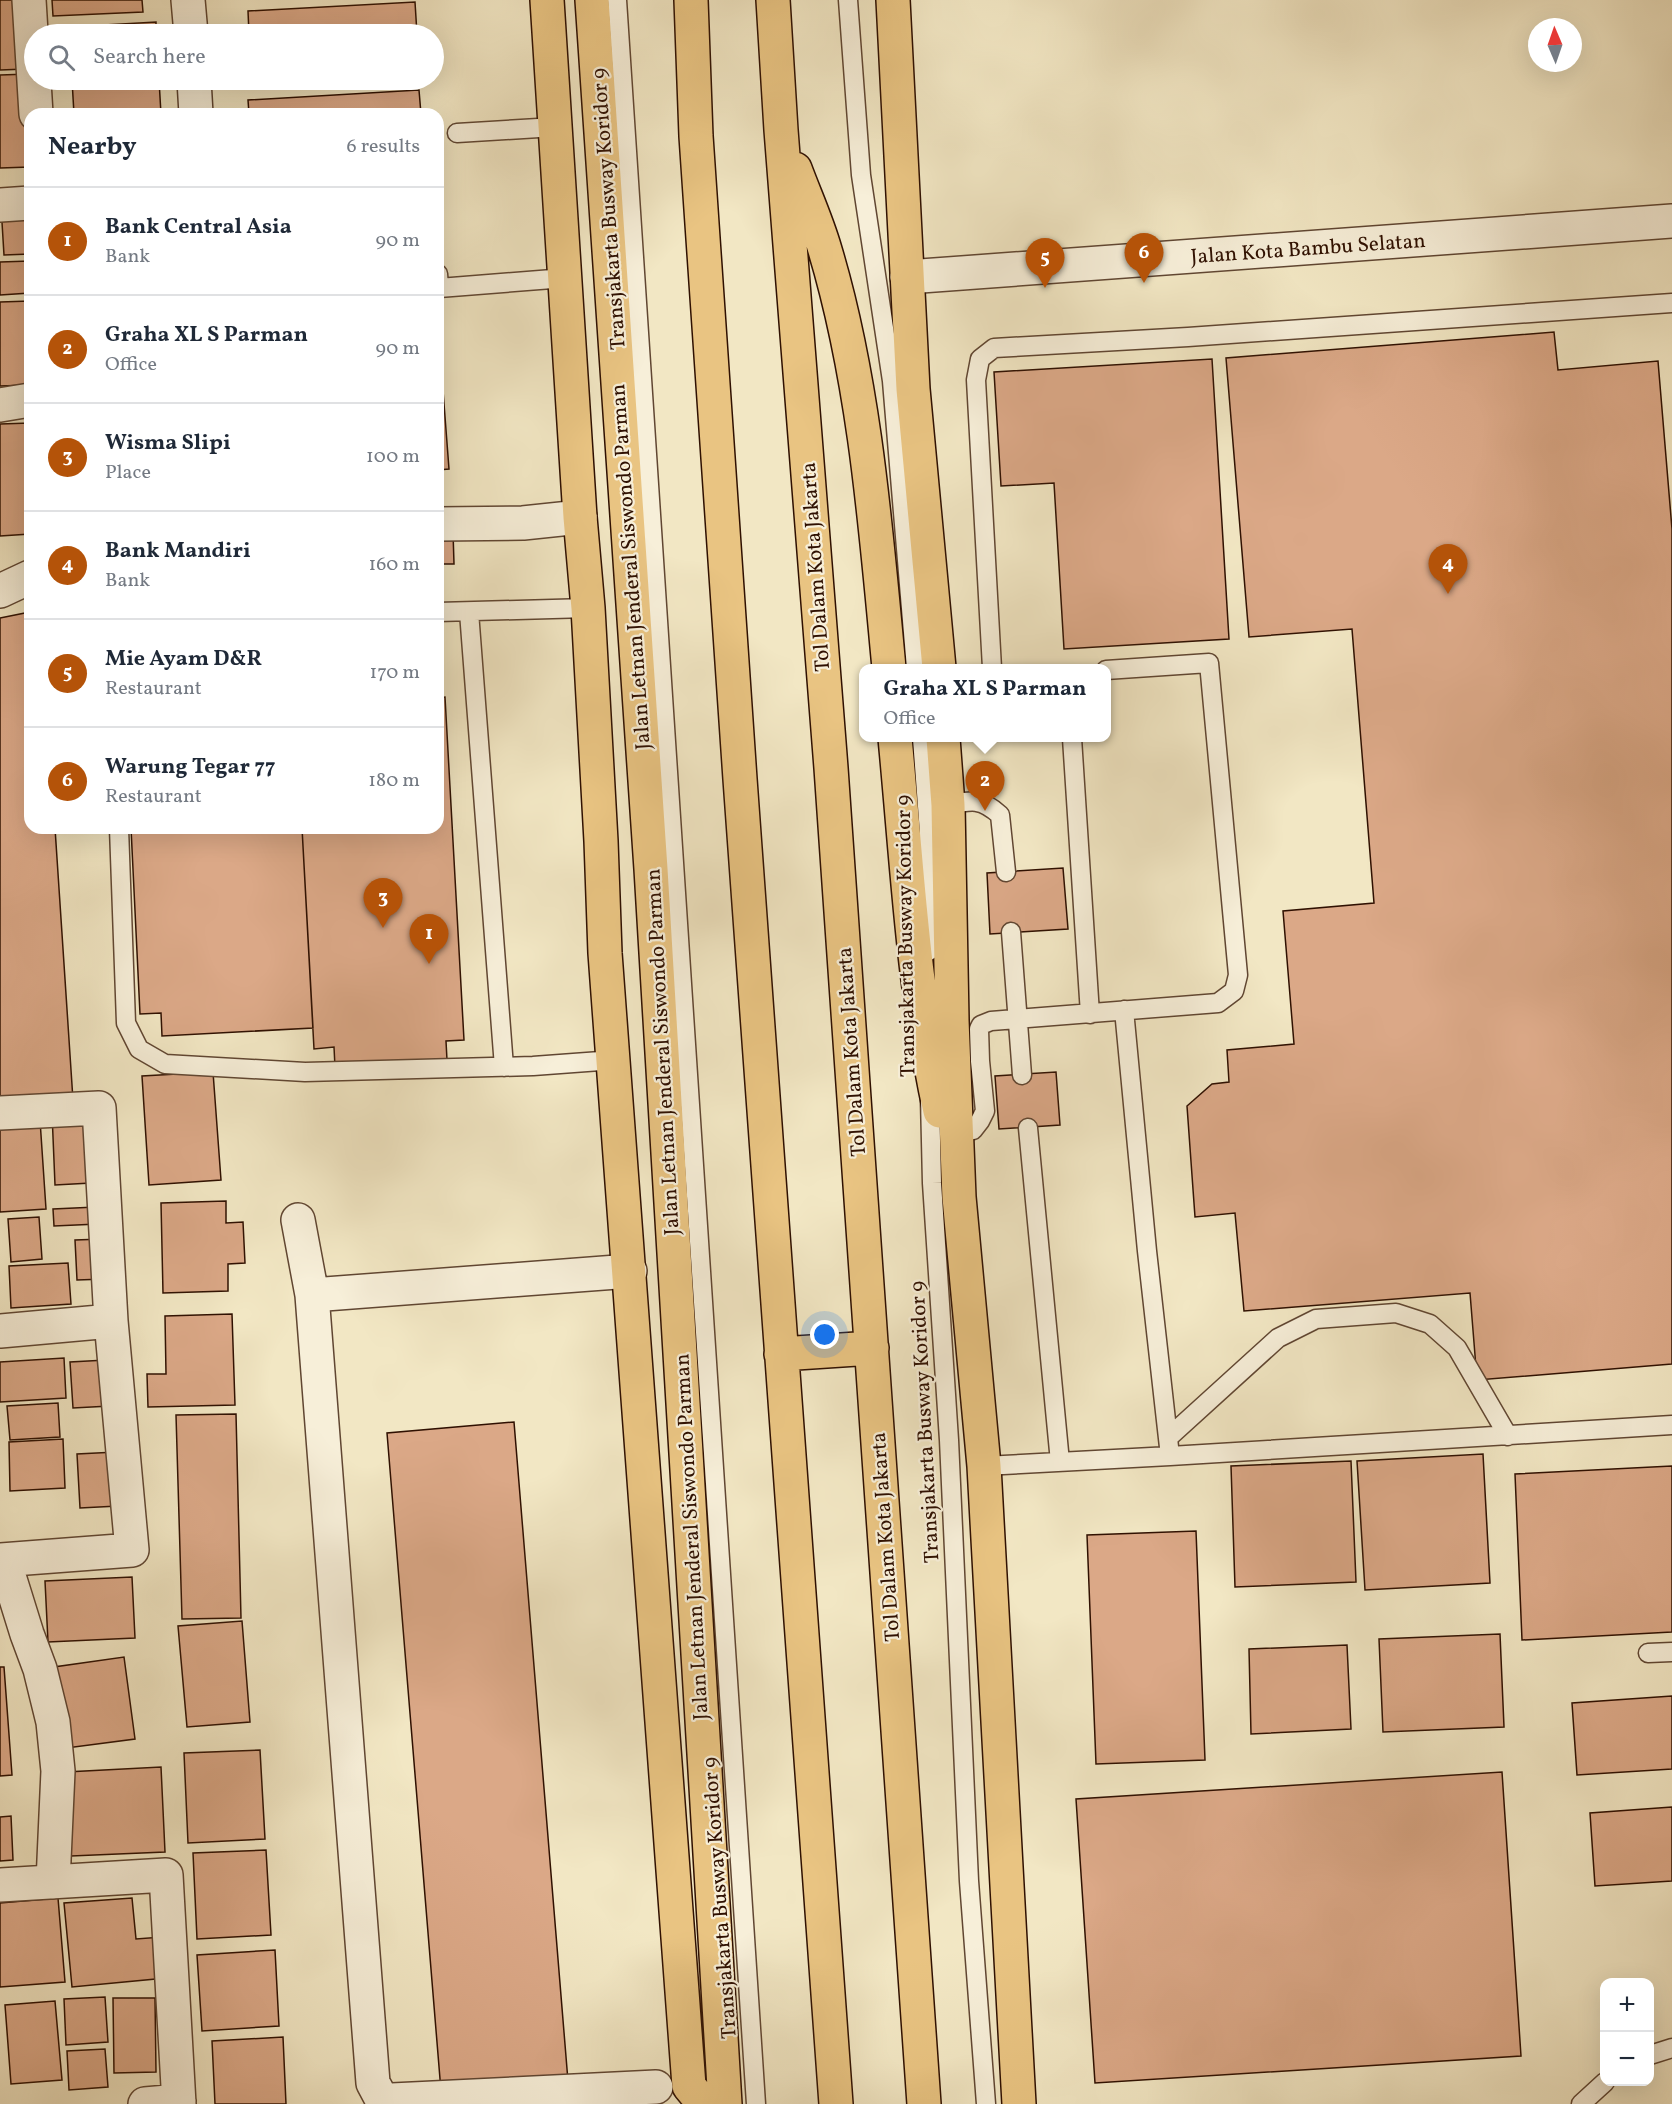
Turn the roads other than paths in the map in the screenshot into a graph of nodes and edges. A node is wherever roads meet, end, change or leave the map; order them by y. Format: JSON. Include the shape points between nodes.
{"nodes":[{"id":1,"x":29,"y":0,"type":"edge"},
{"id":2,"x":188,"y":0,"type":"edge"},
{"id":3,"x":548,"y":0,"type":"edge"},
{"id":4,"x":592,"y":0,"type":"edge"},
{"id":5,"x":617,"y":0,"type":"edge"},
{"id":6,"x":691,"y":0,"type":"edge"},
{"id":7,"x":773,"y":0,"type":"edge"},
{"id":8,"x":848,"y":0,"type":"edge"},
{"id":9,"x":893,"y":0,"type":"edge"},
{"id":10,"x":30,"y":24,"type":"edge"},
{"id":11,"x":190,"y":24,"type":"edge"},
{"id":12,"x":35,"y":90,"type":"edge"},
{"id":13,"x":195,"y":90,"type":"edge"},
{"id":14,"x":36,"y":108,"type":"edge"},
{"id":15,"x":196,"y":108,"type":"edge"},
{"id":16,"x":555,"y":127,"type":"junction"},
{"id":17,"x":781,"y":130,"type":"junction"},
{"id":18,"x":457,"y":133,"type":"dead end"},
{"id":19,"x":24,"y":203,"type":"edge"},
{"id":20,"x":0,"y":204,"type":"edge"},
{"id":21,"x":1672,"y":221,"type":"edge"},
{"id":22,"x":907,"y":277,"type":"junction"},
{"id":23,"x":565,"y":278,"type":"junction"},
{"id":24,"x":444,"y":288,"type":"edge"},
{"id":25,"x":1672,"y":303,"type":"edge"},
{"id":26,"x":24,"y":401,"type":"edge"},
{"id":27,"x":0,"y":405,"type":"edge"},
{"id":28,"x":580,"y":516,"type":"junction"},
{"id":29,"x":444,"y":525,"type":"edge"},
{"id":30,"x":24,"y":580,"type":"edge"},
{"id":31,"x":0,"y":591,"type":"edge"},
{"id":32,"x":588,"y":608,"type":"junction"},
{"id":33,"x":444,"y":612,"type":"edge"},
{"id":34,"x":469,"y":612,"type":"junction"},
{"id":35,"x":888,"y":664,"type":"edge"},
{"id":36,"x":916,"y":664,"type":"edge"},
{"id":37,"x":939,"y":664,"type":"edge"},
{"id":38,"x":992,"y":664,"type":"edge"},
{"id":39,"x":1111,"y":670,"type":"edge"},
{"id":40,"x":896,"y":742,"type":"edge"},
{"id":41,"x":922,"y":742,"type":"edge"},
{"id":42,"x":943,"y":742,"type":"edge"},
{"id":43,"x":1072,"y":742,"type":"edge"},
{"id":44,"x":948,"y":806,"type":"junction"},
{"id":45,"x":119,"y":834,"type":"edge"},
{"id":46,"x":601,"y":841,"type":"junction"},
{"id":47,"x":651,"y":869,"type":"junction"},
{"id":48,"x":1006,"y":872,"type":"dead end"},
{"id":49,"x":653,"y":908,"type":"junction"},
{"id":50,"x":1011,"y":932,"type":"dead end"},
{"id":51,"x":605,"y":953,"type":"junction"},
{"id":52,"x":1124,"y":1010,"type":"junction"},
{"id":53,"x":1090,"y":1014,"type":"junction"},
{"id":54,"x":1016,"y":1019,"type":"junction"},
{"id":55,"x":614,"y":1060,"type":"junction"},
{"id":56,"x":929,"y":1060,"type":"junction"},
{"id":57,"x":504,"y":1067,"type":"junction"},
{"id":58,"x":1022,"y":1075,"type":"dead end"},
{"id":59,"x":0,"y":1113,"type":"edge"},
{"id":60,"x":1028,"y":1128,"type":"dead end"},
{"id":61,"x":956,"y":1134,"type":"junction"},
{"id":62,"x":958,"y":1197,"type":"junction"},
{"id":63,"x":298,"y":1220,"type":"dead end"},
{"id":64,"x":630,"y":1271,"type":"junction"},
{"id":65,"x":312,"y":1295,"type":"junction"},
{"id":66,"x":111,"y":1321,"type":"junction"},
{"id":67,"x":0,"y":1331,"type":"edge"},
{"id":68,"x":872,"y":1348,"type":"junction"},
{"id":69,"x":781,"y":1354,"type":"junction"},
{"id":70,"x":1672,"y":1425,"type":"edge"},
{"id":71,"x":1508,"y":1436,"type":"junction"},
{"id":72,"x":1169,"y":1437,"type":"junction"},
{"id":73,"x":1170,"y":1456,"type":"junction"},
{"id":74,"x":1060,"y":1462,"type":"junction"},
{"id":75,"x":984,"y":1466,"type":"junction"},
{"id":76,"x":2,"y":1560,"type":"edge"},
{"id":77,"x":1672,"y":1652,"type":"edge"},
{"id":78,"x":1648,"y":1653,"type":"dead end"},
{"id":79,"x":53,"y":1882,"type":"junction"},
{"id":80,"x":0,"y":1885,"type":"edge"},
{"id":81,"x":1672,"y":2048,"type":"edge"},
{"id":82,"x":1654,"y":2054,"type":"edge"},
{"id":83,"x":1601,"y":2086,"type":"edge"},
{"id":84,"x":656,"y":2087,"type":"dead end"},
{"id":85,"x":179,"y":2102,"type":"edge"},
{"id":86,"x":145,"y":2104,"type":"edge"},
{"id":87,"x":704,"y":2104,"type":"edge"},
{"id":88,"x":725,"y":2104,"type":"edge"},
{"id":89,"x":756,"y":2104,"type":"edge"},
{"id":90,"x":836,"y":2104,"type":"edge"},
{"id":91,"x":924,"y":2104,"type":"edge"},
{"id":92,"x":986,"y":2104,"type":"edge"},
{"id":93,"x":1019,"y":2104,"type":"edge"},
{"id":94,"x":1581,"y":2104,"type":"edge"}],
"edges":[{"from":1,"to":10,"type":"street"},
{"from":2,"to":11,"type":"street"},
{"from":3,"to":16,"type":"highway"},
{"from":4,"to":47,"type":"highway","name":"Jalan Letnan Jenderal Siswondo Parman"},
{"from":5,"to":89,"type":"lane","name":"Transjakarta Busway Koridor 9"},
{"from":6,"to":69,"type":"highway","via":[[696,136]]},
{"from":7,"to":17,"type":"highway","name":"Tol Dalam Kota Jakarta"},
{"from":8,"to":36,"type":"lane","via":[[861,175],[892,381]]},
{"from":9,"to":22,"type":"highway"},
{"from":12,"to":14,"type":"street"},
{"from":13,"to":15,"type":"street"},
{"from":16,"to":18,"type":"lane"},
{"from":16,"to":23,"type":"highway"},
{"from":17,"to":35,"type":"highway","via":[[825,250],[847,337],[861,417]]},
{"from":17,"to":68,"type":"highway","name":"Tol Dalam Kota Jakarta"},
{"from":19,"to":20,"type":"street"},
{"from":21,"to":22,"type":"street","name":"Jalan Kota Bambu Selatan"},
{"from":22,"to":37,"type":"highway","via":[[913,389]]},
{"from":23,"to":24,"type":"lane"},
{"from":23,"to":28,"type":"highway"},
{"from":25,"to":38,"type":"lane","via":[[994,348],[980,359],[976,380]]},
{"from":26,"to":27,"type":"street"},
{"from":28,"to":29,"type":"street","via":[[524,523]]},
{"from":28,"to":32,"type":"highway"},
{"from":30,"to":31,"type":"street"},
{"from":32,"to":34,"type":"lane"},
{"from":32,"to":46,"type":"highway"},
{"from":33,"to":34,"type":"lane"},
{"from":34,"to":57,"type":"lane"},
{"from":39,"to":52,"type":"lane","via":[[1209,663],[1238,975],[1234,991],[1218,1003]]},
{"from":40,"to":56,"type":"highway"},
{"from":41,"to":56,"type":"lane","name":"Transjakarta Busway Koridor 9","via":[[929,833]]},
{"from":42,"to":44,"type":"highway"},
{"from":43,"to":53,"type":"lane"},
{"from":44,"to":48,"type":"lane","via":[[967,801],[988,804],[1000,815]]},
{"from":44,"to":61,"type":"highway"},
{"from":45,"to":57,"type":"lane","via":[[126,1023],[139,1048],[165,1064],[304,1072]]},
{"from":46,"to":47,"type":"highway"},
{"from":46,"to":51,"type":"highway"},
{"from":47,"to":49,"type":"highway","name":"Jalan Letnan Jenderal Siswondo Parman"},
{"from":49,"to":51,"type":"highway"},
{"from":49,"to":88,"type":"highway","name":"Jalan Letnan Jenderal Siswondo Parman"},
{"from":50,"to":54,"type":"lane"},
{"from":51,"to":55,"type":"highway"},
{"from":52,"to":53,"type":"lane"},
{"from":52,"to":72,"type":"lane"},
{"from":53,"to":54,"type":"lane"},
{"from":54,"to":58,"type":"lane"},
{"from":54,"to":61,"type":"lane","via":[[981,1024],[985,1111],[973,1130]]},
{"from":55,"to":57,"type":"lane"},
{"from":55,"to":64,"type":"highway"},
{"from":56,"to":62,"type":"highway"},
{"from":56,"to":92,"type":"lane","name":"Transjakarta Busway Koridor 9","via":[[969,1881]]},
{"from":59,"to":66,"type":"street","via":[[99,1108]]},
{"from":60,"to":74,"type":"lane"},
{"from":61,"to":62,"type":"highway"},
{"from":62,"to":75,"type":"highway"},
{"from":63,"to":65,"type":"street"},
{"from":64,"to":65,"type":"street"},
{"from":64,"to":87,"type":"highway","via":[[689,2086]]},
{"from":65,"to":84,"type":"street","via":[[373,2083],[381,2098],[392,2100]]},
{"from":66,"to":67,"type":"street"},
{"from":66,"to":76,"type":"street","via":[[132,1550]]},
{"from":68,"to":69,"type":"highway"},
{"from":68,"to":91,"type":"highway","name":"Tol Dalam Kota Jakarta"},
{"from":69,"to":90,"type":"highway"},
{"from":70,"to":71,"type":"lane"},
{"from":71,"to":72,"type":"lane","via":[[1457,1348],[1430,1324],[1396,1313],[1316,1319],[1278,1338]]},
{"from":71,"to":73,"type":"lane"},
{"from":72,"to":73,"type":"lane"},
{"from":73,"to":74,"type":"lane"},
{"from":74,"to":75,"type":"lane"},
{"from":75,"to":93,"type":"highway"},
{"from":76,"to":79,"type":"street","via":[[40,1669],[53,1722],[58,1771]]},
{"from":77,"to":78,"type":"lane"},
{"from":79,"to":80,"type":"street"},
{"from":79,"to":85,"type":"street","via":[[166,1875]]},
{"from":81,"to":82,"type":"lane"},
{"from":83,"to":94,"type":"lane"},
{"from":85,"to":86,"type":"street"}]}
